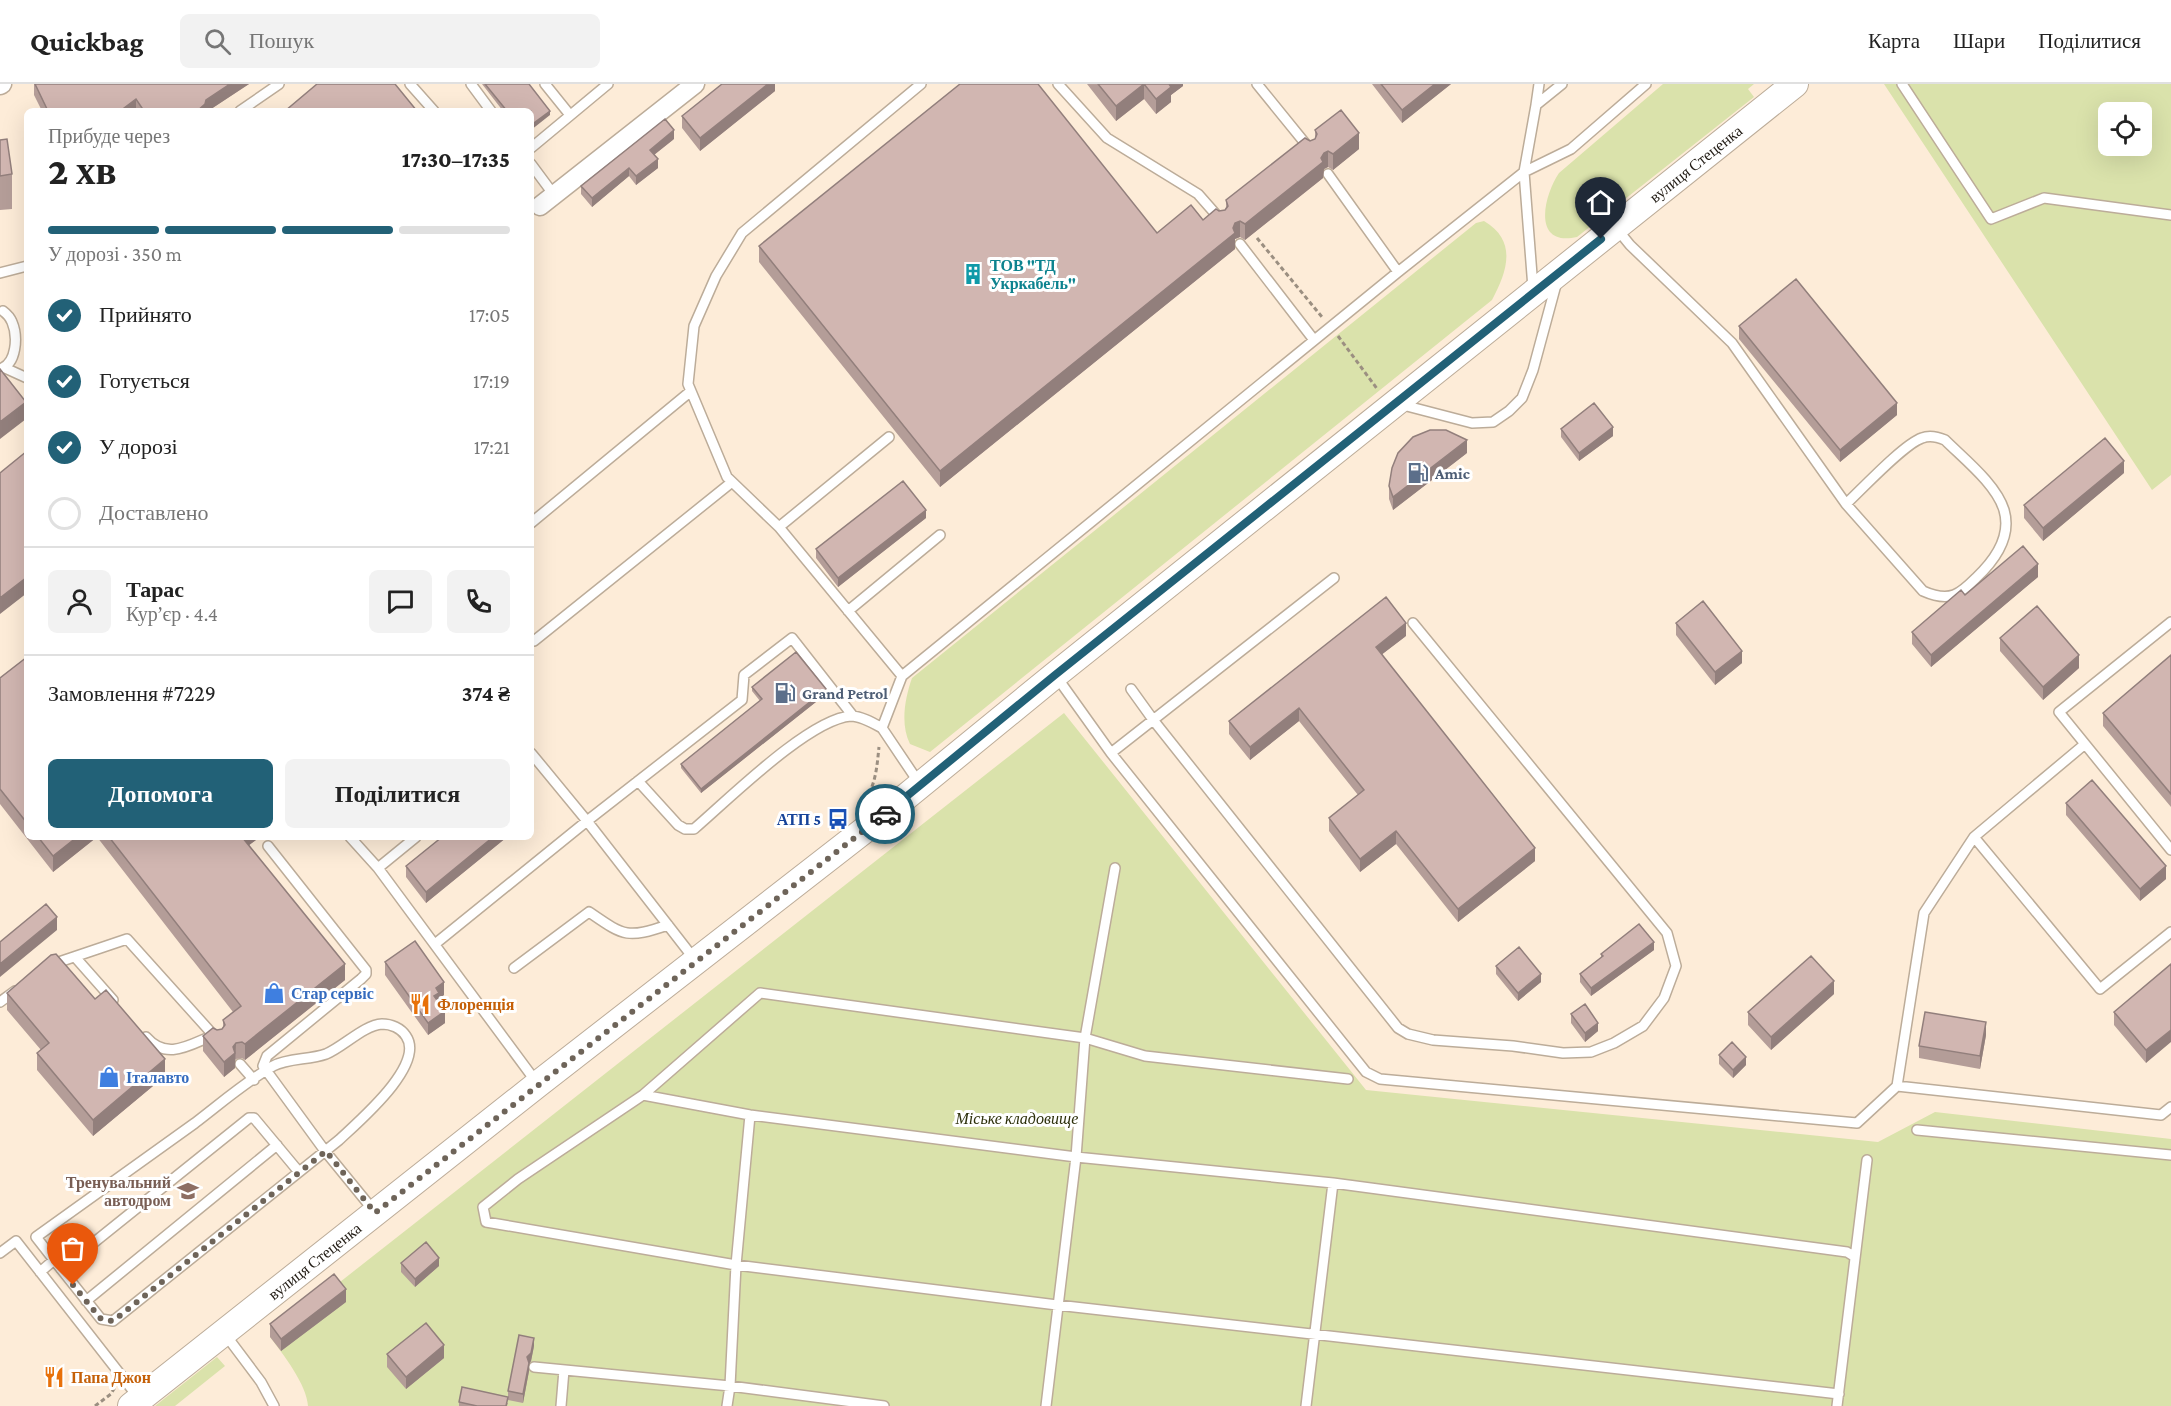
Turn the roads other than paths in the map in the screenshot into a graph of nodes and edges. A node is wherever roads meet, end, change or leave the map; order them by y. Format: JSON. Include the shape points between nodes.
{"nodes":[{"id":1,"x":279,"y":84,"type":"edge"},
{"id":2,"x":410,"y":84,"type":"edge"},
{"id":3,"x":471,"y":84,"type":"edge"},
{"id":4,"x":545,"y":84,"type":"edge"},
{"id":5,"x":608,"y":84,"type":"edge"},
{"id":6,"x":695,"y":84,"type":"edge"},
{"id":7,"x":921,"y":84,"type":"edge"},
{"id":8,"x":1058,"y":84,"type":"edge"},
{"id":9,"x":1257,"y":84,"type":"edge"},
{"id":10,"x":1539,"y":84,"type":"edge"},
{"id":11,"x":1562,"y":84,"type":"edge"},
{"id":12,"x":1647,"y":84,"type":"edge"},
{"id":13,"x":1795,"y":84,"type":"edge"},
{"id":14,"x":1902,"y":84,"type":"edge"},
{"id":15,"x":1536,"y":105,"type":"junction"},
{"id":16,"x":244,"y":108,"type":"edge"},
{"id":17,"x":431,"y":108,"type":"edge"},
{"id":18,"x":489,"y":108,"type":"edge"},
{"id":19,"x":570,"y":115,"type":"junction"},
{"id":20,"x":534,"y":145,"type":"edge"},
{"id":21,"x":1310,"y":150,"type":"edge"},
{"id":22,"x":1524,"y":172,"type":"junction"},
{"id":23,"x":1328,"y":174,"type":"dead end"},
{"id":24,"x":534,"y":176,"type":"edge"},
{"id":25,"x":541,"y":203,"type":"edge"},
{"id":26,"x":2171,"y":215,"type":"edge"},
{"id":27,"x":1221,"y":220,"type":"edge"},
{"id":28,"x":1616,"y":228,"type":"junction"},
{"id":29,"x":1240,"y":244,"type":"dead end"},
{"id":30,"x":24,"y":267,"type":"edge"},
{"id":31,"x":1398,"y":272,"type":"junction"},
{"id":32,"x":0,"y":273,"type":"edge"},
{"id":33,"x":1559,"y":273,"type":"junction"},
{"id":34,"x":1534,"y":293,"type":"junction"},
{"id":35,"x":3,"y":310,"type":"dead end"},
{"id":36,"x":1314,"y":340,"type":"junction"},
{"id":37,"x":2,"y":369,"type":"edge"},
{"id":38,"x":24,"y":377,"type":"edge"},
{"id":39,"x":692,"y":391,"type":"junction"},
{"id":40,"x":1388,"y":396,"type":"junction"},
{"id":41,"x":889,"y":437,"type":"dead end"},
{"id":42,"x":732,"y":482,"type":"junction"},
{"id":43,"x":1846,"y":504,"type":"junction"},
{"id":44,"x":534,"y":521,"type":"edge"},
{"id":45,"x":779,"y":527,"type":"junction"},
{"id":46,"x":940,"y":535,"type":"dead end"},
{"id":47,"x":1334,"y":578,"type":"dead end"},
{"id":48,"x":848,"y":611,"type":"junction"},
{"id":49,"x":2171,"y":622,"type":"edge"},
{"id":50,"x":1413,"y":623,"type":"dead end"},
{"id":51,"x":534,"y":641,"type":"edge"},
{"id":52,"x":1055,"y":675,"type":"junction"},
{"id":53,"x":902,"y":676,"type":"junction"},
{"id":54,"x":1131,"y":689,"type":"dead end"},
{"id":55,"x":853,"y":716,"type":"junction"},
{"id":56,"x":1154,"y":721,"type":"junction"},
{"id":57,"x":882,"y":728,"type":"junction"},
{"id":58,"x":2085,"y":744,"type":"junction"},
{"id":59,"x":1111,"y":753,"type":"junction"},
{"id":60,"x":534,"y":757,"type":"edge"},
{"id":61,"x":638,"y":782,"type":"junction"},
{"id":62,"x":921,"y":785,"type":"junction"},
{"id":63,"x":586,"y":821,"type":"junction"},
{"id":64,"x":1974,"y":837,"type":"junction"},
{"id":65,"x":353,"y":840,"type":"edge"},
{"id":66,"x":412,"y":840,"type":"edge"},
{"id":67,"x":268,"y":846,"type":"dead end"},
{"id":68,"x":2171,"y":850,"type":"edge"},
{"id":69,"x":378,"y":868,"type":"junction"},
{"id":70,"x":1115,"y":868,"type":"dead end"},
{"id":71,"x":668,"y":925,"type":"junction"},
{"id":72,"x":2171,"y":932,"type":"edge"},
{"id":73,"x":435,"y":944,"type":"junction"},
{"id":74,"x":75,"y":957,"type":"junction"},
{"id":75,"x":696,"y":962,"type":"junction"},
{"id":76,"x":514,"y":968,"type":"dead end"},
{"id":77,"x":40,"y":972,"type":"edge"},
{"id":78,"x":24,"y":984,"type":"edge"},
{"id":79,"x":0,"y":1002,"type":"edge"},
{"id":80,"x":122,"y":1010,"type":"edge"},
{"id":81,"x":137,"y":1028,"type":"edge"},
{"id":82,"x":1085,"y":1038,"type":"junction"},
{"id":83,"x":240,"y":1064,"type":"dead end"},
{"id":84,"x":266,"y":1071,"type":"junction"},
{"id":85,"x":1348,"y":1079,"type":"dead end"},
{"id":86,"x":254,"y":1080,"type":"junction"},
{"id":87,"x":538,"y":1084,"type":"junction"},
{"id":88,"x":1897,"y":1086,"type":"junction"},
{"id":89,"x":643,"y":1095,"type":"junction"},
{"id":90,"x":2171,"y":1107,"type":"edge"},
{"id":91,"x":750,"y":1115,"type":"junction"},
{"id":92,"x":1917,"y":1130,"type":"dead end"},
{"id":93,"x":277,"y":1145,"type":"junction"},
{"id":94,"x":326,"y":1151,"type":"junction"},
{"id":95,"x":2171,"y":1155,"type":"edge"},
{"id":96,"x":1076,"y":1156,"type":"junction"},
{"id":97,"x":1868,"y":1160,"type":"dead end"},
{"id":98,"x":299,"y":1172,"type":"junction"},
{"id":99,"x":1333,"y":1183,"type":"junction"},
{"id":100,"x":375,"y":1213,"type":"junction"},
{"id":101,"x":0,"y":1253,"type":"edge"},
{"id":102,"x":1855,"y":1257,"type":"junction"},
{"id":103,"x":54,"y":1260,"type":"junction"},
{"id":104,"x":736,"y":1265,"type":"junction"},
{"id":105,"x":61,"y":1269,"type":"junction"},
{"id":106,"x":40,"y":1272,"type":"junction"},
{"id":107,"x":86,"y":1300,"type":"junction"},
{"id":108,"x":1058,"y":1305,"type":"junction"},
{"id":109,"x":225,"y":1333,"type":"junction"},
{"id":110,"x":1316,"y":1334,"type":"junction"},
{"id":111,"x":534,"y":1367,"type":"dead end"},
{"id":112,"x":564,"y":1370,"type":"junction"},
{"id":113,"x":730,"y":1386,"type":"junction"},
{"id":114,"x":1839,"y":1394,"type":"junction"},
{"id":115,"x":135,"y":1402,"type":"edge"},
{"id":116,"x":274,"y":1406,"type":"edge"},
{"id":117,"x":561,"y":1406,"type":"edge"},
{"id":118,"x":727,"y":1406,"type":"edge"},
{"id":119,"x":884,"y":1406,"type":"edge"},
{"id":120,"x":1046,"y":1406,"type":"edge"},
{"id":121,"x":1306,"y":1406,"type":"edge"},
{"id":122,"x":1837,"y":1406,"type":"edge"}],
"edges":[{"from":1,"to":16,"type":"lane"},
{"from":2,"to":17,"type":"lane"},
{"from":3,"to":18,"type":"lane"},
{"from":4,"to":19,"type":"lane"},
{"from":5,"to":19,"type":"lane"},
{"from":6,"to":25,"type":"street"},
{"from":7,"to":39,"type":"lane","via":[[742,233],[716,276],[694,326],[688,384]]},
{"from":8,"to":27,"type":"lane","via":[[1107,138],[1198,194]]},
{"from":9,"to":21,"type":"lane"},
{"from":10,"to":15,"type":"lane"},
{"from":11,"to":15,"type":"lane"},
{"from":12,"to":22,"type":"lane","via":[[1571,148]]},
{"from":13,"to":28,"type":"main road","name":"вулиця Стеценка"},
{"from":14,"to":26,"type":"lane","via":[[1991,219],[2044,198]]},
{"from":15,"to":22,"type":"lane"},
{"from":19,"to":20,"type":"lane"},
{"from":22,"to":31,"type":"lane"},
{"from":22,"to":34,"type":"lane"},
{"from":23,"to":31,"type":"lane"},
{"from":24,"to":25,"type":"lane"},
{"from":28,"to":33,"type":"main road","name":"вулиця Стеценка"},
{"from":28,"to":43,"type":"lane","via":[[1732,343]]},
{"from":29,"to":36,"type":"lane"},
{"from":30,"to":32,"type":"lane"},
{"from":31,"to":36,"type":"lane"},
{"from":33,"to":34,"type":"main road","name":"вулиця Стеценка"},
{"from":33,"to":40,"type":"lane","via":[[1533,370],[1522,398],[1509,411],[1493,422],[1472,423]]},
{"from":34,"to":40,"type":"main road","name":"вулиця Стеценка"},
{"from":35,"to":37,"type":"lane","via":[[15,335],[11,361]]},
{"from":36,"to":53,"type":"lane"},
{"from":37,"to":38,"type":"lane"},
{"from":39,"to":42,"type":"lane"},
{"from":39,"to":44,"type":"lane"},
{"from":40,"to":52,"type":"main road","name":"вулиця Стеценка"},
{"from":41,"to":45,"type":"lane"},
{"from":42,"to":45,"type":"lane"},
{"from":42,"to":51,"type":"lane"},
{"from":43,"to":43,"type":"lane","via":[[1923,591],[1934,596],[1953,596],[1964,590],[1989,565],[2003,542],[2006,519],[1998,494],[1938,437],[1922,438],[1903,450]]},
{"from":45,"to":48,"type":"lane"},
{"from":46,"to":48,"type":"lane"},
{"from":47,"to":56,"type":"lane"},
{"from":48,"to":53,"type":"lane"},
{"from":49,"to":58,"type":"lane","via":[[2059,712]]},
{"from":50,"to":56,"type":"lane","via":[[1667,933],[1676,966],[1664,998],[1643,1026],[1614,1043],[1591,1052],[1563,1053],[1419,1038],[1398,1028]]},
{"from":52,"to":59,"type":"lane"},
{"from":52,"to":62,"type":"main road","name":"вулиця Стеценка"},
{"from":53,"to":57,"type":"lane"},
{"from":54,"to":56,"type":"lane"},
{"from":55,"to":57,"type":"lane"},
{"from":55,"to":61,"type":"lane","via":[[832,721],[798,740],[694,829],[678,825]]},
{"from":55,"to":61,"type":"lane","via":[[792,638],[744,675],[742,700]]},
{"from":56,"to":59,"type":"lane"},
{"from":57,"to":62,"type":"lane"},
{"from":58,"to":64,"type":"lane"},
{"from":58,"to":68,"type":"lane"},
{"from":59,"to":88,"type":"lane","via":[[1366,1072],[1380,1079],[1857,1123]]},
{"from":60,"to":63,"type":"lane"},
{"from":61,"to":63,"type":"lane"},
{"from":62,"to":75,"type":"main road","name":"вулиця Стеценка"},
{"from":63,"to":71,"type":"lane"},
{"from":63,"to":73,"type":"lane"},
{"from":64,"to":72,"type":"lane","via":[[2100,989]]},
{"from":64,"to":88,"type":"lane","via":[[1924,914]]},
{"from":65,"to":69,"type":"lane"},
{"from":66,"to":69,"type":"lane"},
{"from":67,"to":84,"type":"lane","via":[[366,974],[267,1056],[263,1066]]},
{"from":69,"to":73,"type":"lane"},
{"from":70,"to":82,"type":"lane"},
{"from":71,"to":75,"type":"lane"},
{"from":71,"to":76,"type":"lane","via":[[643,933],[620,933],[589,912]]},
{"from":73,"to":87,"type":"lane"},
{"from":74,"to":77,"type":"lane"},
{"from":74,"to":80,"type":"lane"},
{"from":74,"to":81,"type":"lane","via":[[127,939],[216,1037],[168,1051],[153,1045]]},
{"from":75,"to":87,"type":"main road","name":"вулиця Стеценка"},
{"from":78,"to":79,"type":"lane"},
{"from":82,"to":85,"type":"lane","via":[[1145,1056]]},
{"from":82,"to":89,"type":"lane","via":[[760,993]]},
{"from":82,"to":96,"type":"lane"},
{"from":83,"to":86,"type":"lane"},
{"from":84,"to":86,"type":"lane"},
{"from":84,"to":94,"type":"lane"},
{"from":84,"to":94,"type":"lane","via":[[274,1065],[326,1054],[382,1024],[400,1028],[406,1035],[410,1054],[393,1084],[370,1112]]},
{"from":86,"to":103,"type":"lane","via":[[36,1238]]},
{"from":87,"to":100,"type":"main road","name":"вулиця Стеценка"},
{"from":88,"to":90,"type":"lane","via":[[2161,1115]]},
{"from":89,"to":91,"type":"lane"},
{"from":89,"to":104,"type":"lane","via":[[483,1207],[486,1222]]},
{"from":91,"to":96,"type":"lane"},
{"from":91,"to":104,"type":"lane"},
{"from":92,"to":95,"type":"lane"},
{"from":93,"to":98,"type":"lane"},
{"from":93,"to":105,"type":"lane","via":[[255,1118],[249,1118]]},
{"from":93,"to":107,"type":"lane"},
{"from":94,"to":98,"type":"lane"},
{"from":94,"to":100,"type":"lane"},
{"from":96,"to":99,"type":"lane"},
{"from":96,"to":108,"type":"lane"},
{"from":97,"to":102,"type":"lane"},
{"from":98,"to":107,"type":"lane","via":[[113,1321],[101,1319]]},
{"from":99,"to":102,"type":"lane","via":[[1847,1252]]},
{"from":99,"to":110,"type":"lane"},
{"from":100,"to":109,"type":"main road","name":"вулиця Стеценка"},
{"from":101,"to":106,"type":"lane","via":[[16,1241]]},
{"from":102,"to":114,"type":"lane"},
{"from":103,"to":105,"type":"lane"},
{"from":103,"to":106,"type":"lane"},
{"from":104,"to":108,"type":"lane"},
{"from":104,"to":113,"type":"lane"},
{"from":105,"to":107,"type":"lane"},
{"from":106,"to":115,"type":"lane","via":[[122,1375]]},
{"from":108,"to":110,"type":"lane"},
{"from":108,"to":120,"type":"lane"},
{"from":109,"to":115,"type":"main road","name":"вулиця Стеценка"},
{"from":109,"to":116,"type":"lane"},
{"from":110,"to":114,"type":"lane"},
{"from":110,"to":121,"type":"lane"},
{"from":111,"to":112,"type":"lane"},
{"from":112,"to":113,"type":"lane"},
{"from":112,"to":117,"type":"lane"},
{"from":113,"to":118,"type":"lane"},
{"from":113,"to":119,"type":"lane"},
{"from":114,"to":122,"type":"lane"}]}
